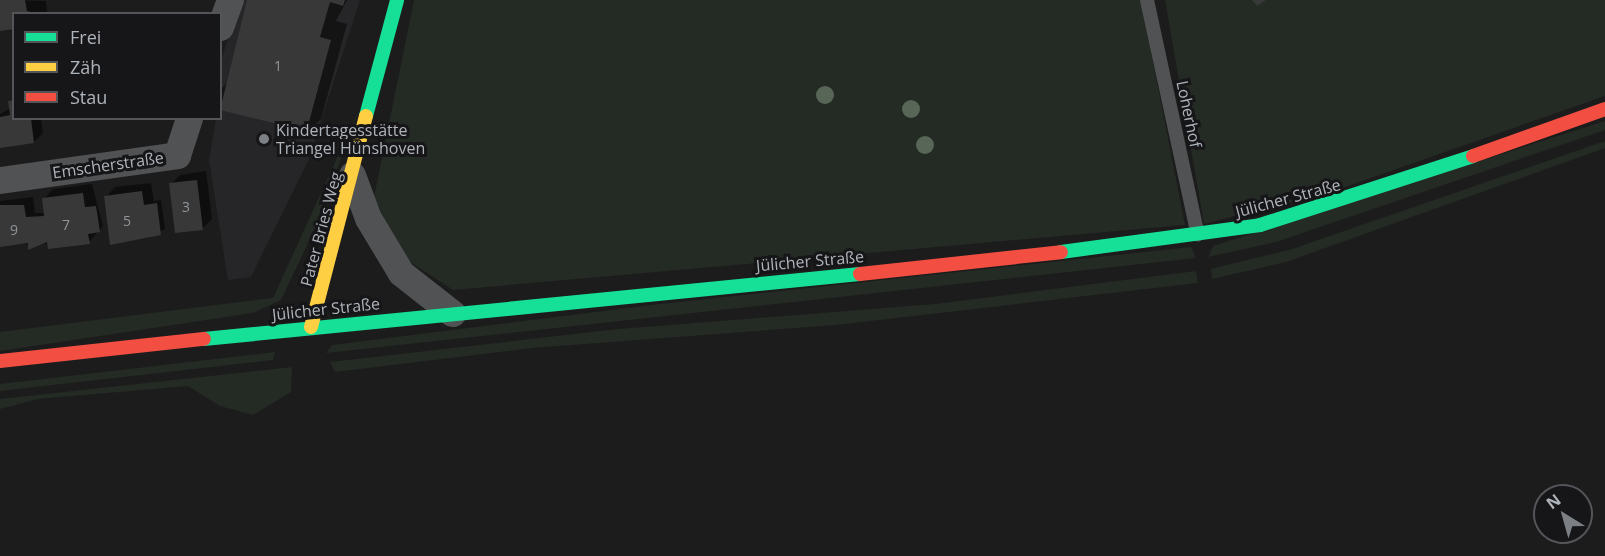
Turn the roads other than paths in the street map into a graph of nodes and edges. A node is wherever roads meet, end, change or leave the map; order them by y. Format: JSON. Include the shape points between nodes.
{"nodes":[{"id":1,"x":230,"y":0,"type":"edge"},
{"id":2,"x":397,"y":0,"type":"edge"},
{"id":3,"x":1147,"y":0,"type":"edge"},
{"id":4,"x":222,"y":22,"type":"edge"},
{"id":5,"x":1605,"y":109,"type":"edge"},
{"id":6,"x":188,"y":120,"type":"edge"},
{"id":7,"x":352,"y":175,"type":"junction"},
{"id":8,"x":0,"y":180,"type":"edge"},
{"id":9,"x":1198,"y":235,"type":"junction"},
{"id":10,"x":452,"y":313,"type":"junction"},
{"id":11,"x":311,"y":327,"type":"junction"},
{"id":12,"x":0,"y":361,"type":"edge"}],
"edges":[{"from":1,"to":4,"type":"street"},
{"from":2,"to":7,"type":"street","name":"Pater Bries Weg"},
{"from":3,"to":9,"type":"lane","name":"Loherhof"},
{"from":5,"to":9,"type":"street","name":"Jülicher Straße","via":[[1343,201],[1260,225]]},
{"from":6,"to":8,"type":"street","name":"Emscherstraße","via":[[177,155]]},
{"from":7,"to":10,"type":"street","via":[[369,218],[401,273]]},
{"from":7,"to":11,"type":"street","name":"Pater Bries Weg"},
{"from":9,"to":10,"type":"street","name":"Jülicher Straße","via":[[948,266]]},
{"from":10,"to":11,"type":"street","name":"Jülicher Straße"},
{"from":11,"to":12,"type":"street","name":"Jülicher Straße"}]}
